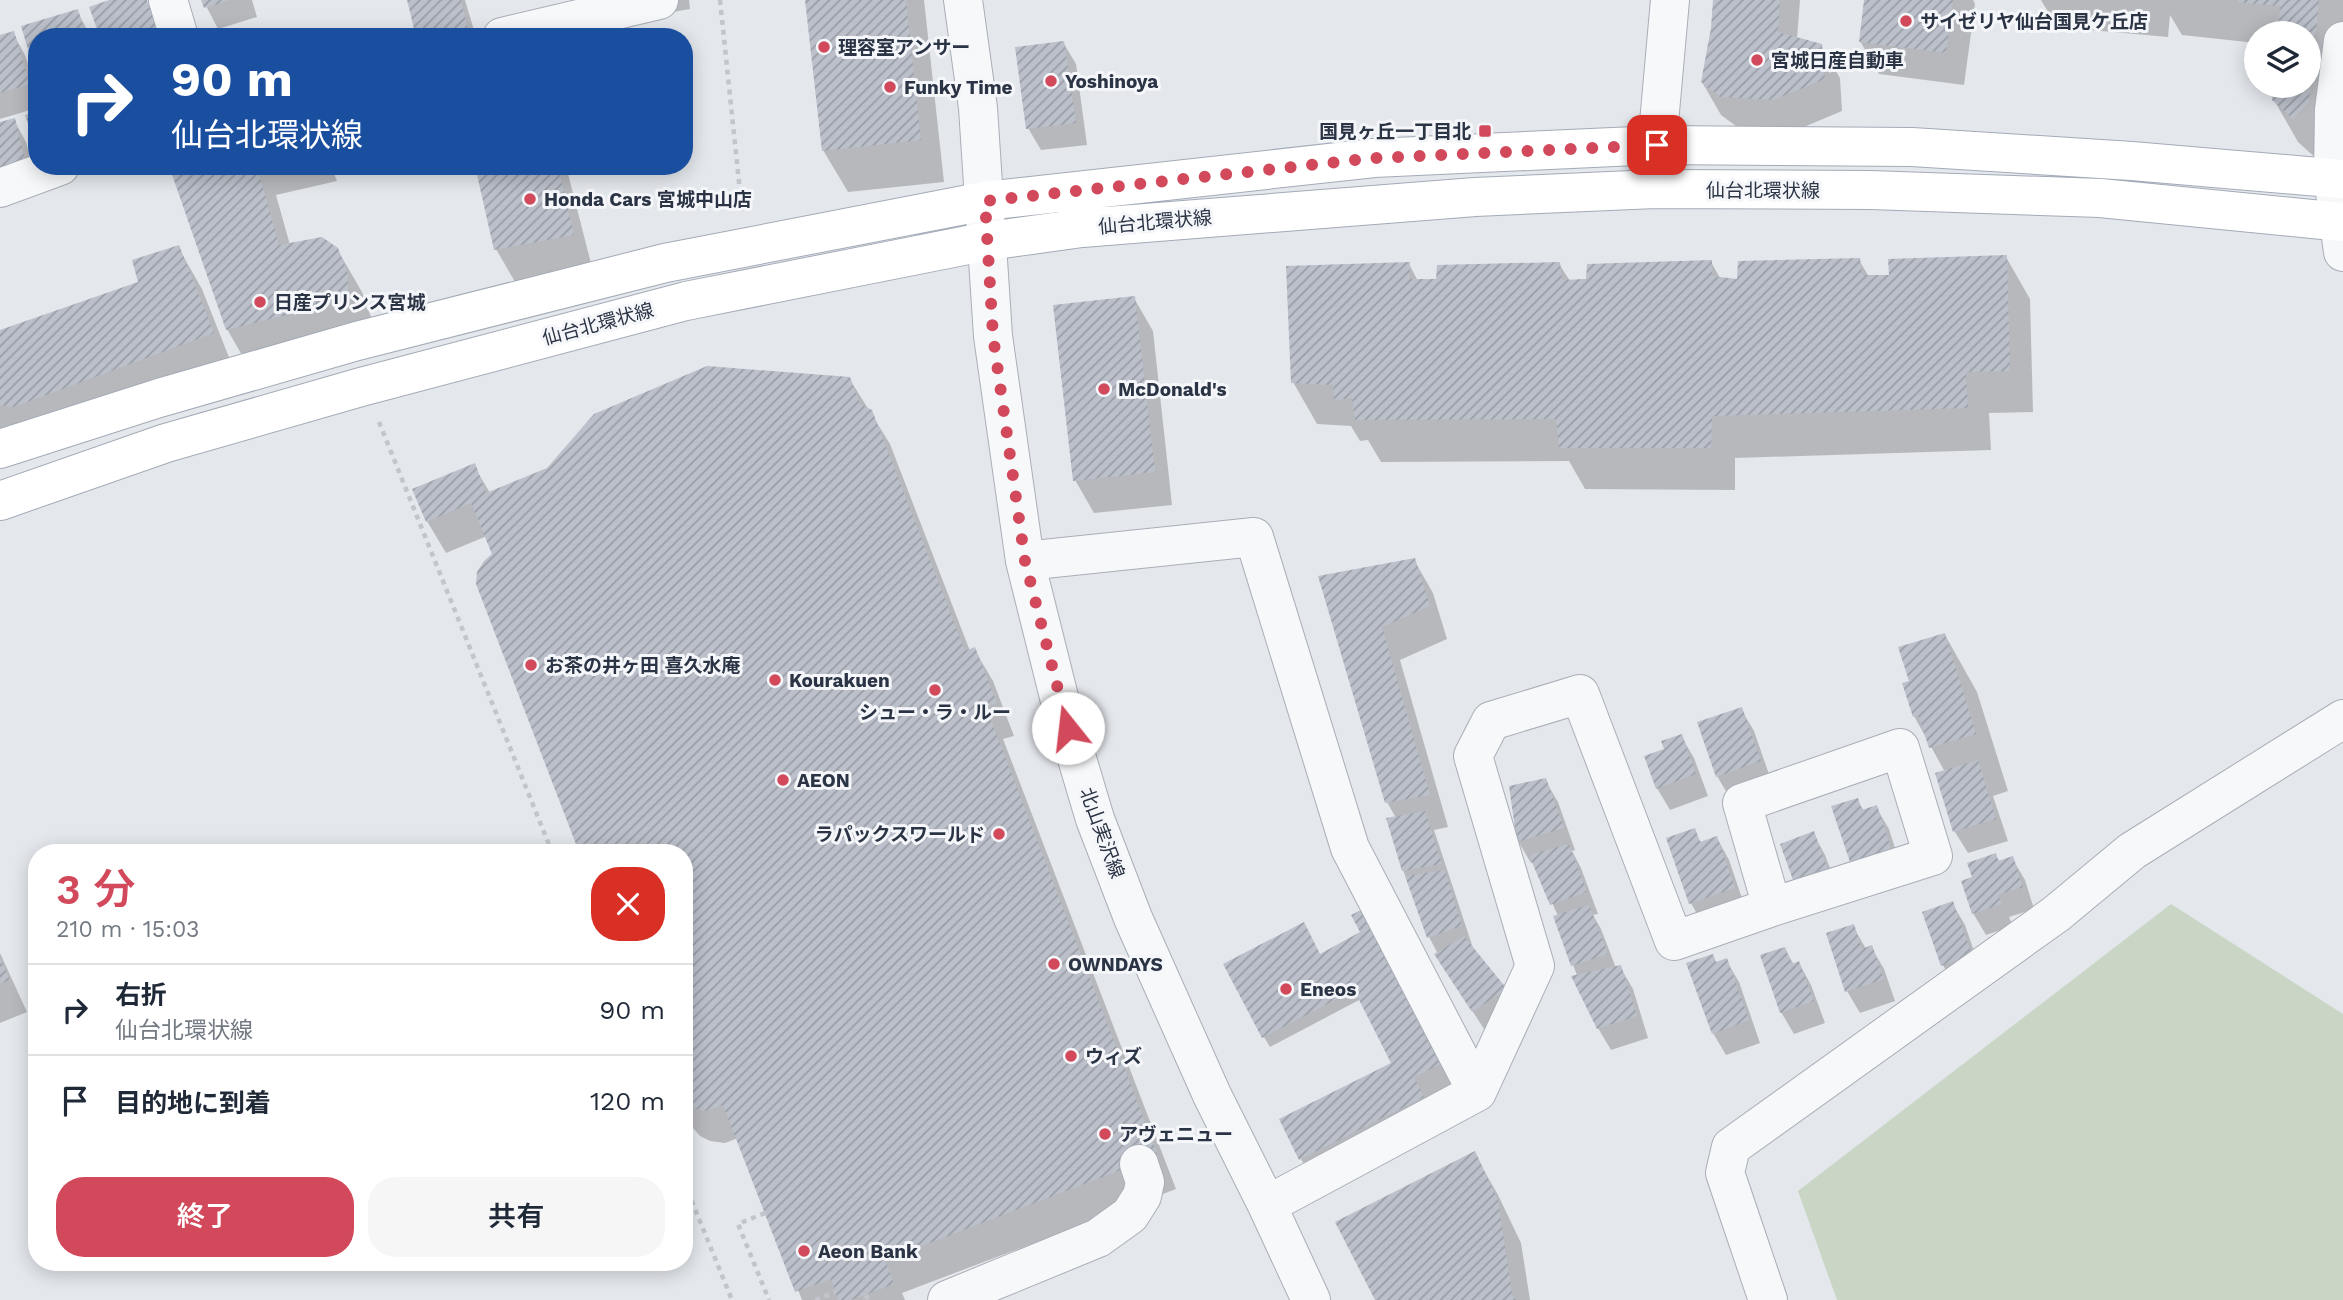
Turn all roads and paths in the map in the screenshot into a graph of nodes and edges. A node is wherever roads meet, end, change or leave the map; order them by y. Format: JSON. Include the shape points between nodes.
{"nodes":[{"id":1,"x":168,"y":0,"type":"edge"},
{"id":2,"x":659,"y":0,"type":"edge"},
{"id":3,"x":720,"y":0,"type":"edge"},
{"id":4,"x":963,"y":0,"type":"edge"},
{"id":5,"x":1670,"y":0,"type":"edge"},
{"id":6,"x":176,"y":28,"type":"edge"},
{"id":7,"x":540,"y":28,"type":"edge"},
{"id":8,"x":2343,"y":41,"type":"edge"},
{"id":9,"x":1657,"y":145,"type":"junction"},
{"id":10,"x":35,"y":175,"type":"edge"},
{"id":11,"x":2338,"y":178,"type":"edge"},
{"id":12,"x":0,"y":188,"type":"edge"},
{"id":13,"x":985,"y":201,"type":"junction"},
{"id":14,"x":743,"y":217,"type":"dead end"},
{"id":15,"x":2342,"y":232,"type":"edge"},
{"id":16,"x":988,"y":241,"type":"junction"},
{"id":17,"x":375,"y":411,"type":"dead end"},
{"id":18,"x":0,"y":449,"type":"edge"},
{"id":19,"x":0,"y":501,"type":"edge"},
{"id":20,"x":1025,"y":561,"type":"junction"},
{"id":21,"x":2343,"y":719,"type":"edge"},
{"id":22,"x":549,"y":844,"type":"edge"},
{"id":23,"x":1772,"y":907,"type":"junction"},
{"id":24,"x":1477,"y":1092,"type":"junction"},
{"id":25,"x":1139,"y":1164,"type":"dead end"},
{"id":26,"x":693,"y":1204,"type":"edge"},
{"id":27,"x":1267,"y":1205,"type":"junction"},
{"id":28,"x":765,"y":1213,"type":"dead end"},
{"id":29,"x":835,"y":1292,"type":"dead end"},
{"id":30,"x":732,"y":1300,"type":"edge"},
{"id":31,"x":769,"y":1300,"type":"edge"},
{"id":32,"x":815,"y":1300,"type":"edge"},
{"id":33,"x":947,"y":1300,"type":"edge"},
{"id":34,"x":1311,"y":1300,"type":"edge"},
{"id":35,"x":1768,"y":1300,"type":"edge"}],
"edges":[{"from":1,"to":6,"type":"street"},
{"from":2,"to":7,"type":"street"},
{"from":3,"to":14,"type":"path"},
{"from":4,"to":13,"type":"street","name":"北山実沢線"},
{"from":5,"to":9,"type":"street"},
{"from":8,"to":11,"type":"street","via":[[2334,110]]},
{"from":9,"to":11,"type":"main road","name":"仙台北環状線","via":[[1912,147]]},
{"from":9,"to":13,"type":"main road","name":"仙台北環状線","via":[[1374,158]]},
{"from":10,"to":12,"type":"street"},
{"from":11,"to":15,"type":"street"},
{"from":13,"to":16,"type":"street","name":"北山実沢線"},
{"from":13,"to":18,"type":"main road","name":"仙台北環状線","via":[[665,263],[356,341]]},
{"from":15,"to":16,"type":"main road","name":"仙台北環状線","via":[[2100,198],[1655,189],[1290,210]]},
{"from":16,"to":19,"type":"main road","name":"仙台北環状線","via":[[632,315],[166,443]]},
{"from":16,"to":20,"type":"street","name":"北山実沢線","via":[[993,336]]},
{"from":17,"to":22,"type":"path"},
{"from":20,"to":24,"type":"street","via":[[1254,537],[1350,848]]},
{"from":20,"to":27,"type":"street","name":"北山実沢線","via":[[1095,819],[1133,918]]},
{"from":21,"to":35,"type":"street","via":[[2132,851],[2056,914],[1731,1147],[1726,1173]]},
{"from":23,"to":23,"type":"street","via":[[1933,856],[1900,748],[1742,803]]},
{"from":23,"to":24,"type":"street","via":[[1674,941],[1580,694],[1491,721],[1473,756],[1535,966]]},
{"from":24,"to":27,"type":"street"},
{"from":25,"to":33,"type":"street","via":[[1145,1182],[1142,1196],[1130,1215],[1098,1238]]},
{"from":26,"to":30,"type":"path"},
{"from":27,"to":34,"type":"street","name":"北山実沢線"},
{"from":28,"to":31,"type":"path","via":[[738,1224]]},
{"from":29,"to":32,"type":"path"}]}
